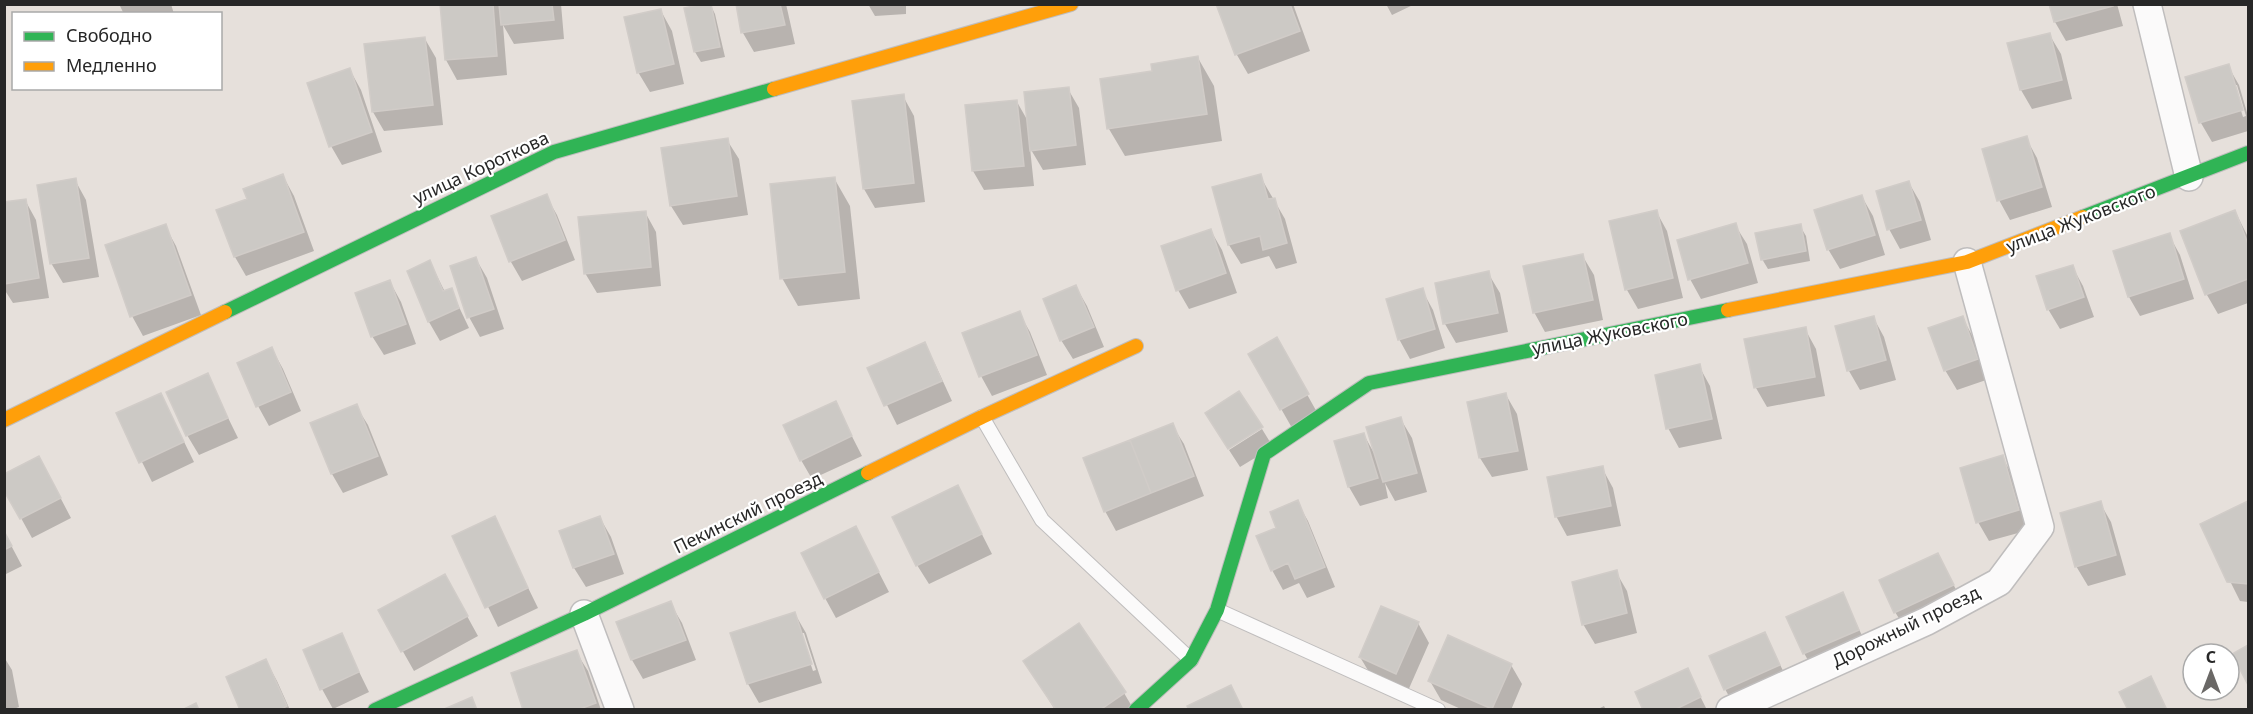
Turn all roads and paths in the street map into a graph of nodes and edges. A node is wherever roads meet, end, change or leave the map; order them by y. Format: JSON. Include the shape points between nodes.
{"nodes":[{"id":1,"x":1071,"y":4,"type":"edge"},
{"id":2,"x":2147,"y":4,"type":"edge"},
{"id":3,"x":2248,"y":153,"type":"edge"},
{"id":4,"x":2189,"y":177,"type":"junction"},
{"id":5,"x":1967,"y":262,"type":"junction"},
{"id":6,"x":1136,"y":346,"type":"dead end"},
{"id":7,"x":982,"y":417,"type":"junction"},
{"id":8,"x":4,"y":420,"type":"edge"},
{"id":9,"x":1217,"y":610,"type":"junction"},
{"id":10,"x":584,"y":614,"type":"junction"},
{"id":11,"x":1191,"y":660,"type":"junction"},
{"id":12,"x":375,"y":710,"type":"edge"},
{"id":13,"x":620,"y":710,"type":"edge"},
{"id":14,"x":1137,"y":710,"type":"edge"},
{"id":15,"x":1438,"y":710,"type":"edge"},
{"id":16,"x":1730,"y":710,"type":"edge"}],
"edges":[{"from":1,"to":8,"type":"street","name":"улица Короткова","via":[[554,152]]},
{"from":2,"to":4,"type":"street"},
{"from":3,"to":4,"type":"street","name":"улица Жуковского"},
{"from":4,"to":5,"type":"street","name":"улица Жуковского"},
{"from":5,"to":9,"type":"street","name":"улица Жуковского","via":[[1369,383],[1264,454]]},
{"from":5,"to":16,"type":"street","name":"Дорожный проезд","via":[[2040,526],[1999,582],[1927,621]]},
{"from":6,"to":7,"type":"street","name":"Пекинский проезд"},
{"from":7,"to":10,"type":"street","name":"Пекинский проезд"},
{"from":7,"to":11,"type":"lane","via":[[1042,520]]},
{"from":9,"to":11,"type":"street","name":"улица Жуковского"},
{"from":9,"to":15,"type":"lane"},
{"from":10,"to":12,"type":"street","name":"Пекинский проезд"},
{"from":10,"to":13,"type":"street"},
{"from":11,"to":14,"type":"street","name":"улица Жуковского"}]}
